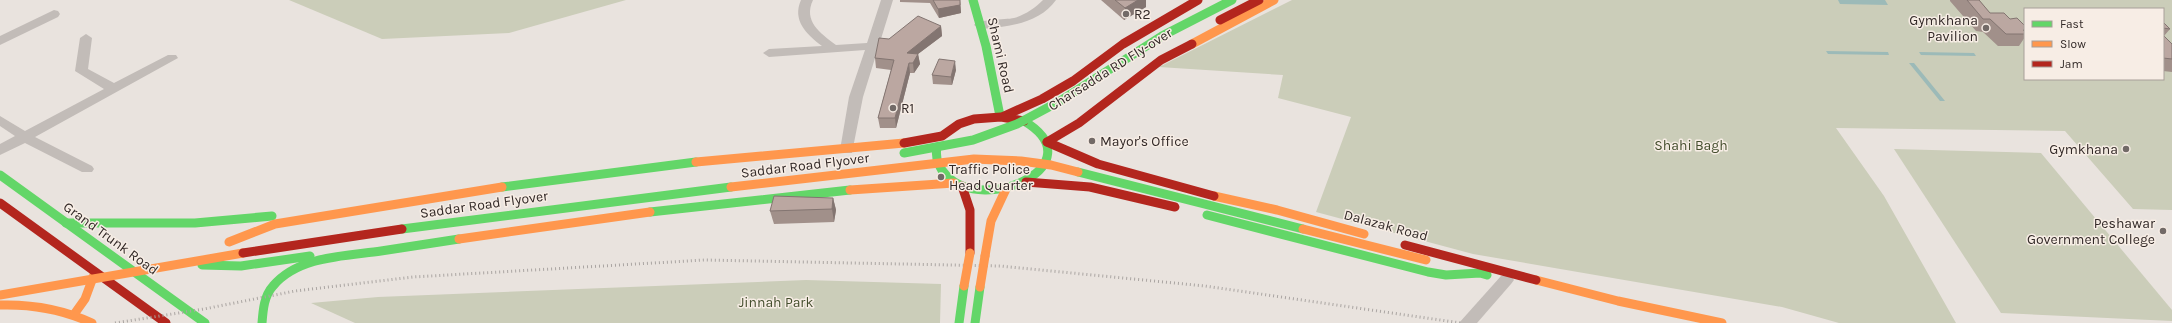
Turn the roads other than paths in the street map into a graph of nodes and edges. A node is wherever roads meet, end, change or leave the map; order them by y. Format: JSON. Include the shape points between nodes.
{"nodes":[{"id":1,"x":807,"y":0,"type":"edge"},
{"id":2,"x":887,"y":0,"type":"edge"},
{"id":3,"x":973,"y":0,"type":"edge"},
{"id":4,"x":1050,"y":0,"type":"edge"},
{"id":5,"x":1198,"y":0,"type":"edge"},
{"id":6,"x":1232,"y":0,"type":"edge"},
{"id":7,"x":1259,"y":0,"type":"edge"},
{"id":8,"x":1274,"y":0,"type":"edge"},
{"id":9,"x":54,"y":14,"type":"dead end"},
{"id":10,"x":980,"y":25,"type":"junction"},
{"id":11,"x":86,"y":38,"type":"dead end"},
{"id":12,"x":0,"y":41,"type":"edge"},
{"id":13,"x":872,"y":46,"type":"junction"},
{"id":14,"x":833,"y":48,"type":"junction"},
{"id":15,"x":769,"y":53,"type":"dead end"},
{"id":16,"x":172,"y":58,"type":"dead end"},
{"id":17,"x":1126,"y":74,"type":"dead end"},
{"id":18,"x":115,"y":89,"type":"junction"},
{"id":19,"x":1002,"y":116,"type":"junction"},
{"id":20,"x":0,"y":120,"type":"edge"},
{"id":21,"x":1045,"y":126,"type":"dead end"},
{"id":22,"x":25,"y":136,"type":"junction"},
{"id":23,"x":1025,"y":136,"type":"dead end"},
{"id":24,"x":942,"y":137,"type":"junction"},
{"id":25,"x":1047,"y":142,"type":"junction"},
{"id":26,"x":0,"y":150,"type":"edge"},
{"id":27,"x":847,"y":150,"type":"junction"},
{"id":28,"x":994,"y":150,"type":"dead end"},
{"id":29,"x":819,"y":152,"type":"junction"},
{"id":30,"x":891,"y":155,"type":"dead end"},
{"id":31,"x":760,"y":156,"type":"junction"},
{"id":32,"x":974,"y":159,"type":"junction"},
{"id":33,"x":87,"y":169,"type":"dead end"},
{"id":34,"x":0,"y":175,"type":"edge"},
{"id":35,"x":1026,"y":182,"type":"junction"},
{"id":36,"x":958,"y":184,"type":"junction"},
{"id":37,"x":1006,"y":189,"type":"junction"},
{"id":38,"x":808,"y":193,"type":"junction"},
{"id":39,"x":743,"y":199,"type":"junction"},
{"id":40,"x":0,"y":203,"type":"edge"},
{"id":41,"x":1185,"y":210,"type":"dead end"},
{"id":42,"x":1200,"y":213,"type":"dead end"},
{"id":43,"x":66,"y":223,"type":"junction"},
{"id":44,"x":268,"y":236,"type":"dead end"},
{"id":45,"x":1374,"y":236,"type":"dead end"},
{"id":46,"x":1389,"y":241,"type":"dead end"},
{"id":47,"x":137,"y":259,"type":"dead end"},
{"id":48,"x":190,"y":262,"type":"junction"},
{"id":49,"x":75,"y":270,"type":"dead end"},
{"id":50,"x":96,"y":272,"type":"junction"},
{"id":51,"x":1480,"y":273,"type":"junction"},
{"id":52,"x":1506,"y":280,"type":"junction"},
{"id":53,"x":0,"y":296,"type":"edge"},
{"id":54,"x":0,"y":305,"type":"edge"},
{"id":55,"x":74,"y":313,"type":"junction"},
{"id":56,"x":92,"y":323,"type":"edge"},
{"id":57,"x":166,"y":323,"type":"edge"},
{"id":58,"x":205,"y":323,"type":"edge"},
{"id":59,"x":262,"y":323,"type":"edge"},
{"id":60,"x":959,"y":323,"type":"edge"},
{"id":61,"x":975,"y":323,"type":"edge"},
{"id":62,"x":1467,"y":323,"type":"edge"},
{"id":63,"x":1688,"y":323,"type":"edge"},
{"id":64,"x":1722,"y":323,"type":"edge"}],
"edges":[{"from":1,"to":14,"type":"street","via":[[803,12],[808,27]]},
{"from":2,"to":13,"type":"street"},
{"from":3,"to":10,"type":"main road","name":"Shami Road"},
{"from":4,"to":10,"type":"street","via":[[1033,16],[1024,20],[1003,25]]},
{"from":5,"to":19,"type":"main road","via":[[1123,44],[1073,81],[1042,99]]},
{"from":6,"to":30,"type":"main road","name":"Charsadda RD Fly-over","bridge":true,"via":[[1162,36],[1038,113],[995,133]]},
{"from":7,"to":17,"type":"main road","name":"Charsadda RD Fly-over","bridge":true,"via":[[1180,41]]},
{"from":8,"to":25,"type":"main road","via":[[1161,60],[1079,123]]},
{"from":9,"to":12,"type":"street"},
{"from":10,"to":19,"type":"main road","name":"Shami Road"},
{"from":11,"to":18,"type":"street","via":[[81,71]]},
{"from":13,"to":14,"type":"street"},
{"from":13,"to":27,"type":"street","via":[[856,96]]},
{"from":14,"to":15,"type":"street"},
{"from":16,"to":18,"type":"street"},
{"from":18,"to":22,"type":"street"},
{"from":19,"to":24,"type":"main road","via":[[977,118],[957,125]]},
{"from":19,"to":25,"type":"main road","via":[[1028,124],[1038,130]]},
{"from":20,"to":22,"type":"street"},
{"from":21,"to":23,"type":"main road","name":"Charsadda RD Fly-over"},
{"from":22,"to":26,"type":"street"},
{"from":22,"to":33,"type":"street"},
{"from":24,"to":27,"type":"main road"},
{"from":24,"to":36,"type":"main road","via":[[935,153],[939,169]]},
{"from":25,"to":35,"type":"main road","via":[[1048,157],[1041,171]]},
{"from":25,"to":45,"type":"main road","name":"Dalazak Road","via":[[1104,166]]},
{"from":27,"to":29,"type":"main road"},
{"from":28,"to":32,"type":"main road"},
{"from":29,"to":31,"type":"main road"},
{"from":29,"to":38,"type":"main road","via":[[827,164],[827,172],[821,184]]},
{"from":31,"to":43,"type":"main road","via":[[693,155],[251,220],[147,225]]},
{"from":31,"to":44,"type":"main road","via":[[609,171],[275,224],[225,243]]},
{"from":32,"to":48,"type":"main road","name":"Saddar Road Flyover","bridge":true,"via":[[565,207],[301,243]]},
{"from":32,"to":51,"type":"main road","bridge":true,"via":[[1051,165]]},
{"from":34,"to":43,"type":"main road","name":"Grand Trunk Road"},
{"from":35,"to":37,"type":"main road"},
{"from":35,"to":41,"type":"main road","via":[[1090,187]]},
{"from":36,"to":37,"type":"main road","via":[[983,191]]},
{"from":36,"to":38,"type":"main road","via":[[889,186]]},
{"from":36,"to":60,"type":"main road","bridge":true,"via":[[970,209],[970,253]]},
{"from":37,"to":61,"type":"main road","bridge":true,"via":[[990,220]]},
{"from":38,"to":39,"type":"main road"},
{"from":39,"to":48,"type":"main road","via":[[675,200],[607,208],[241,266],[209,266]]},
{"from":39,"to":59,"type":"main road","via":[[306,263],[297,267],[270,290],[263,305]]},
{"from":40,"to":50,"type":"main road"},
{"from":42,"to":51,"type":"main road","via":[[1428,272],[1446,275]]},
{"from":43,"to":58,"type":"main road","name":"Grand Trunk Road"},
{"from":46,"to":64,"type":"main road","name":"Dalazak Road","via":[[1618,301]]},
{"from":47,"to":49,"type":"main road"},
{"from":48,"to":53,"type":"main road","name":"Saddar Road Flyover","bridge":true},
{"from":50,"to":55,"type":"main road","via":[[85,299]]},
{"from":50,"to":57,"type":"main road"},
{"from":51,"to":52,"type":"main road"},
{"from":52,"to":62,"type":"street"},
{"from":52,"to":63,"type":"main road"},
{"from":54,"to":55,"type":"main road","via":[[33,303]]},
{"from":55,"to":56,"type":"main road"}]}
